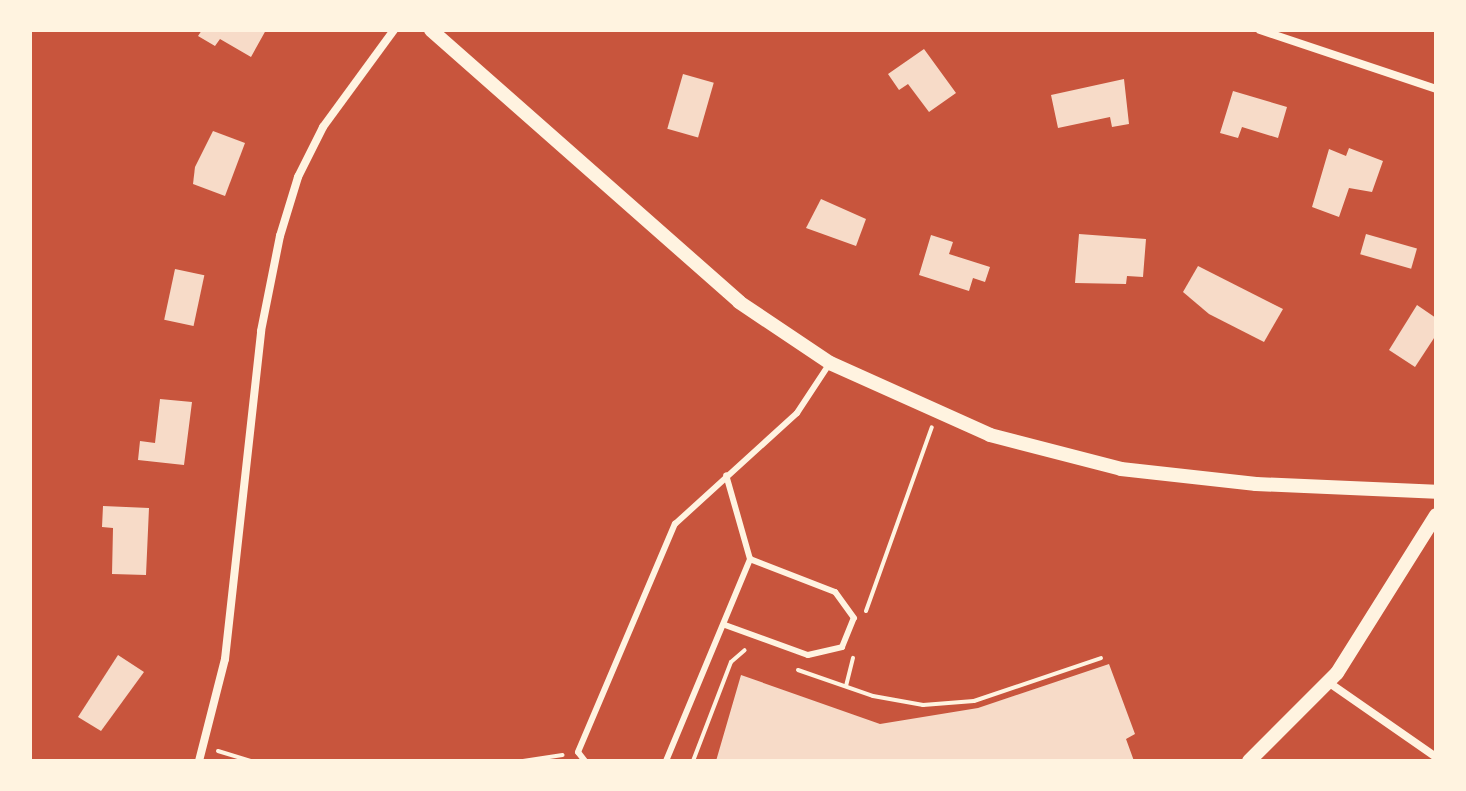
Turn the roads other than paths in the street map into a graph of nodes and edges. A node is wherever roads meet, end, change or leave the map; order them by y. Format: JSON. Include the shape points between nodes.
{"nodes":[{"id":1,"x":394,"y":30,"type":"edge"},
{"id":2,"x":431,"y":30,"type":"edge"},
{"id":3,"x":1260,"y":30,"type":"edge"},
{"id":4,"x":1436,"y":89,"type":"edge"},
{"id":5,"x":830,"y":363,"type":"junction"},
{"id":6,"x":726,"y":475,"type":"junction"},
{"id":7,"x":1436,"y":492,"type":"edge"},
{"id":8,"x":1436,"y":515,"type":"edge"},
{"id":9,"x":750,"y":559,"type":"junction"},
{"id":10,"x":725,"y":625,"type":"junction"},
{"id":11,"x":1328,"y":682,"type":"junction"},
{"id":12,"x":1436,"y":757,"type":"edge"},
{"id":13,"x":199,"y":761,"type":"edge"},
{"id":14,"x":585,"y":761,"type":"edge"},
{"id":15,"x":666,"y":761,"type":"edge"},
{"id":16,"x":1249,"y":761,"type":"edge"}],
"edges":[{"from":1,"to":13,"type":"street","via":[[323,127],[298,177],[280,236],[261,331],[225,659]]},
{"from":2,"to":5,"type":"street","via":[[739,302]]},
{"from":3,"to":4,"type":"street"},
{"from":5,"to":6,"type":"lane","via":[[797,413]]},
{"from":5,"to":7,"type":"street","via":[[990,435],[1121,469],[1256,484]]},
{"from":6,"to":9,"type":"lane"},
{"from":6,"to":14,"type":"lane","via":[[675,524],[578,752]]},
{"from":8,"to":11,"type":"street"},
{"from":9,"to":10,"type":"lane"},
{"from":9,"to":10,"type":"lane","via":[[835,592],[854,618],[842,647],[808,655]]},
{"from":10,"to":15,"type":"lane"},
{"from":11,"to":12,"type":"street"},
{"from":11,"to":16,"type":"street"}]}
